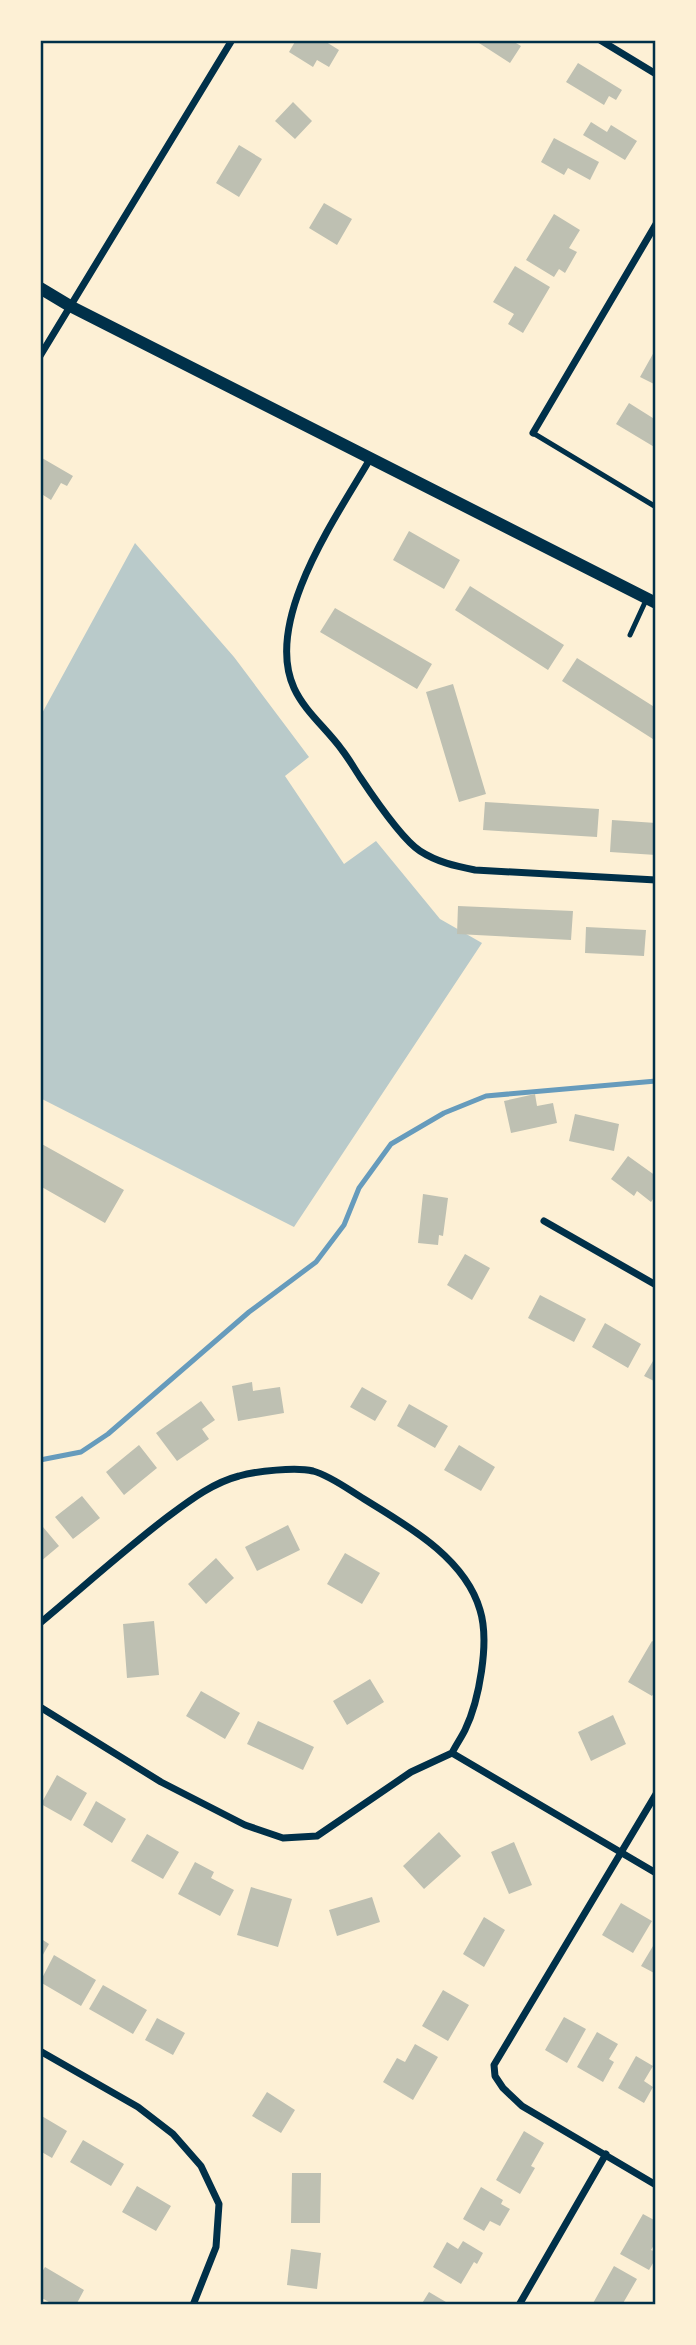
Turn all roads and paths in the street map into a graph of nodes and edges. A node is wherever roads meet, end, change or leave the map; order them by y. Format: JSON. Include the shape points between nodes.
{"nodes":[{"id":1,"x":232,"y":40,"type":"edge"},
{"id":2,"x":600,"y":40,"type":"edge"},
{"id":3,"x":656,"y":74,"type":"edge"},
{"id":4,"x":656,"y":224,"type":"edge"},
{"id":5,"x":40,"y":288,"type":"edge"},
{"id":6,"x":70,"y":306,"type":"junction"},
{"id":7,"x":40,"y":356,"type":"edge"},
{"id":8,"x":533,"y":433,"type":"joint"},
{"id":9,"x":370,"y":459,"type":"junction"},
{"id":10,"x":656,"y":507,"type":"edge"},
{"id":11,"x":651,"y":600,"type":"edge"},
{"id":12,"x":630,"y":635,"type":"dead end"},
{"id":13,"x":656,"y":880,"type":"edge"},
{"id":14,"x":544,"y":1221,"type":"dead end"},
{"id":15,"x":656,"y":1285,"type":"edge"},
{"id":16,"x":40,"y":1623,"type":"edge"},
{"id":17,"x":40,"y":1707,"type":"edge"},
{"id":18,"x":452,"y":1753,"type":"junction"},
{"id":19,"x":656,"y":1794,"type":"edge"},
{"id":20,"x":620,"y":1852,"type":"junction"},
{"id":21,"x":656,"y":1873,"type":"edge"},
{"id":22,"x":40,"y":2051,"type":"edge"},
{"id":23,"x":606,"y":2154,"type":"junction"},
{"id":24,"x":656,"y":2185,"type":"edge"},
{"id":25,"x":193,"y":2305,"type":"edge"},
{"id":26,"x":519,"y":2305,"type":"edge"}],
"edges":[{"from":1,"to":6,"type":"street"},
{"from":2,"to":3,"type":"street"},
{"from":4,"to":8,"type":"street"},
{"from":5,"to":6,"type":"street"},
{"from":6,"to":7,"type":"street"},
{"from":6,"to":9,"type":"street"},
{"from":8,"to":10,"type":"lane"},
{"from":9,"to":11,"type":"street"},
{"from":9,"to":13,"type":"street","via":[[297,593],[287,629],[286,659],[293,687],[314,718],[418,850],[445,864],[475,870]]},
{"from":11,"to":12,"type":"lane"},
{"from":14,"to":15,"type":"street"},
{"from":16,"to":18,"type":"street","via":[[201,1492],[238,1476],[313,1471],[412,1529],[468,1582],[481,1612],[484,1651],[466,1729]]},
{"from":17,"to":18,"type":"street","via":[[161,1782],[245,1825],[283,1838],[317,1836],[411,1772]]},
{"from":18,"to":20,"type":"street"},
{"from":19,"to":20,"type":"street"},
{"from":20,"to":21,"type":"street"},
{"from":20,"to":23,"type":"street","via":[[494,2065],[503,2088],[522,2106]]},
{"from":22,"to":25,"type":"street","via":[[138,2107],[173,2134],[201,2166],[219,2204],[216,2247]]},
{"from":23,"to":24,"type":"street"},
{"from":23,"to":26,"type":"street"}]}
